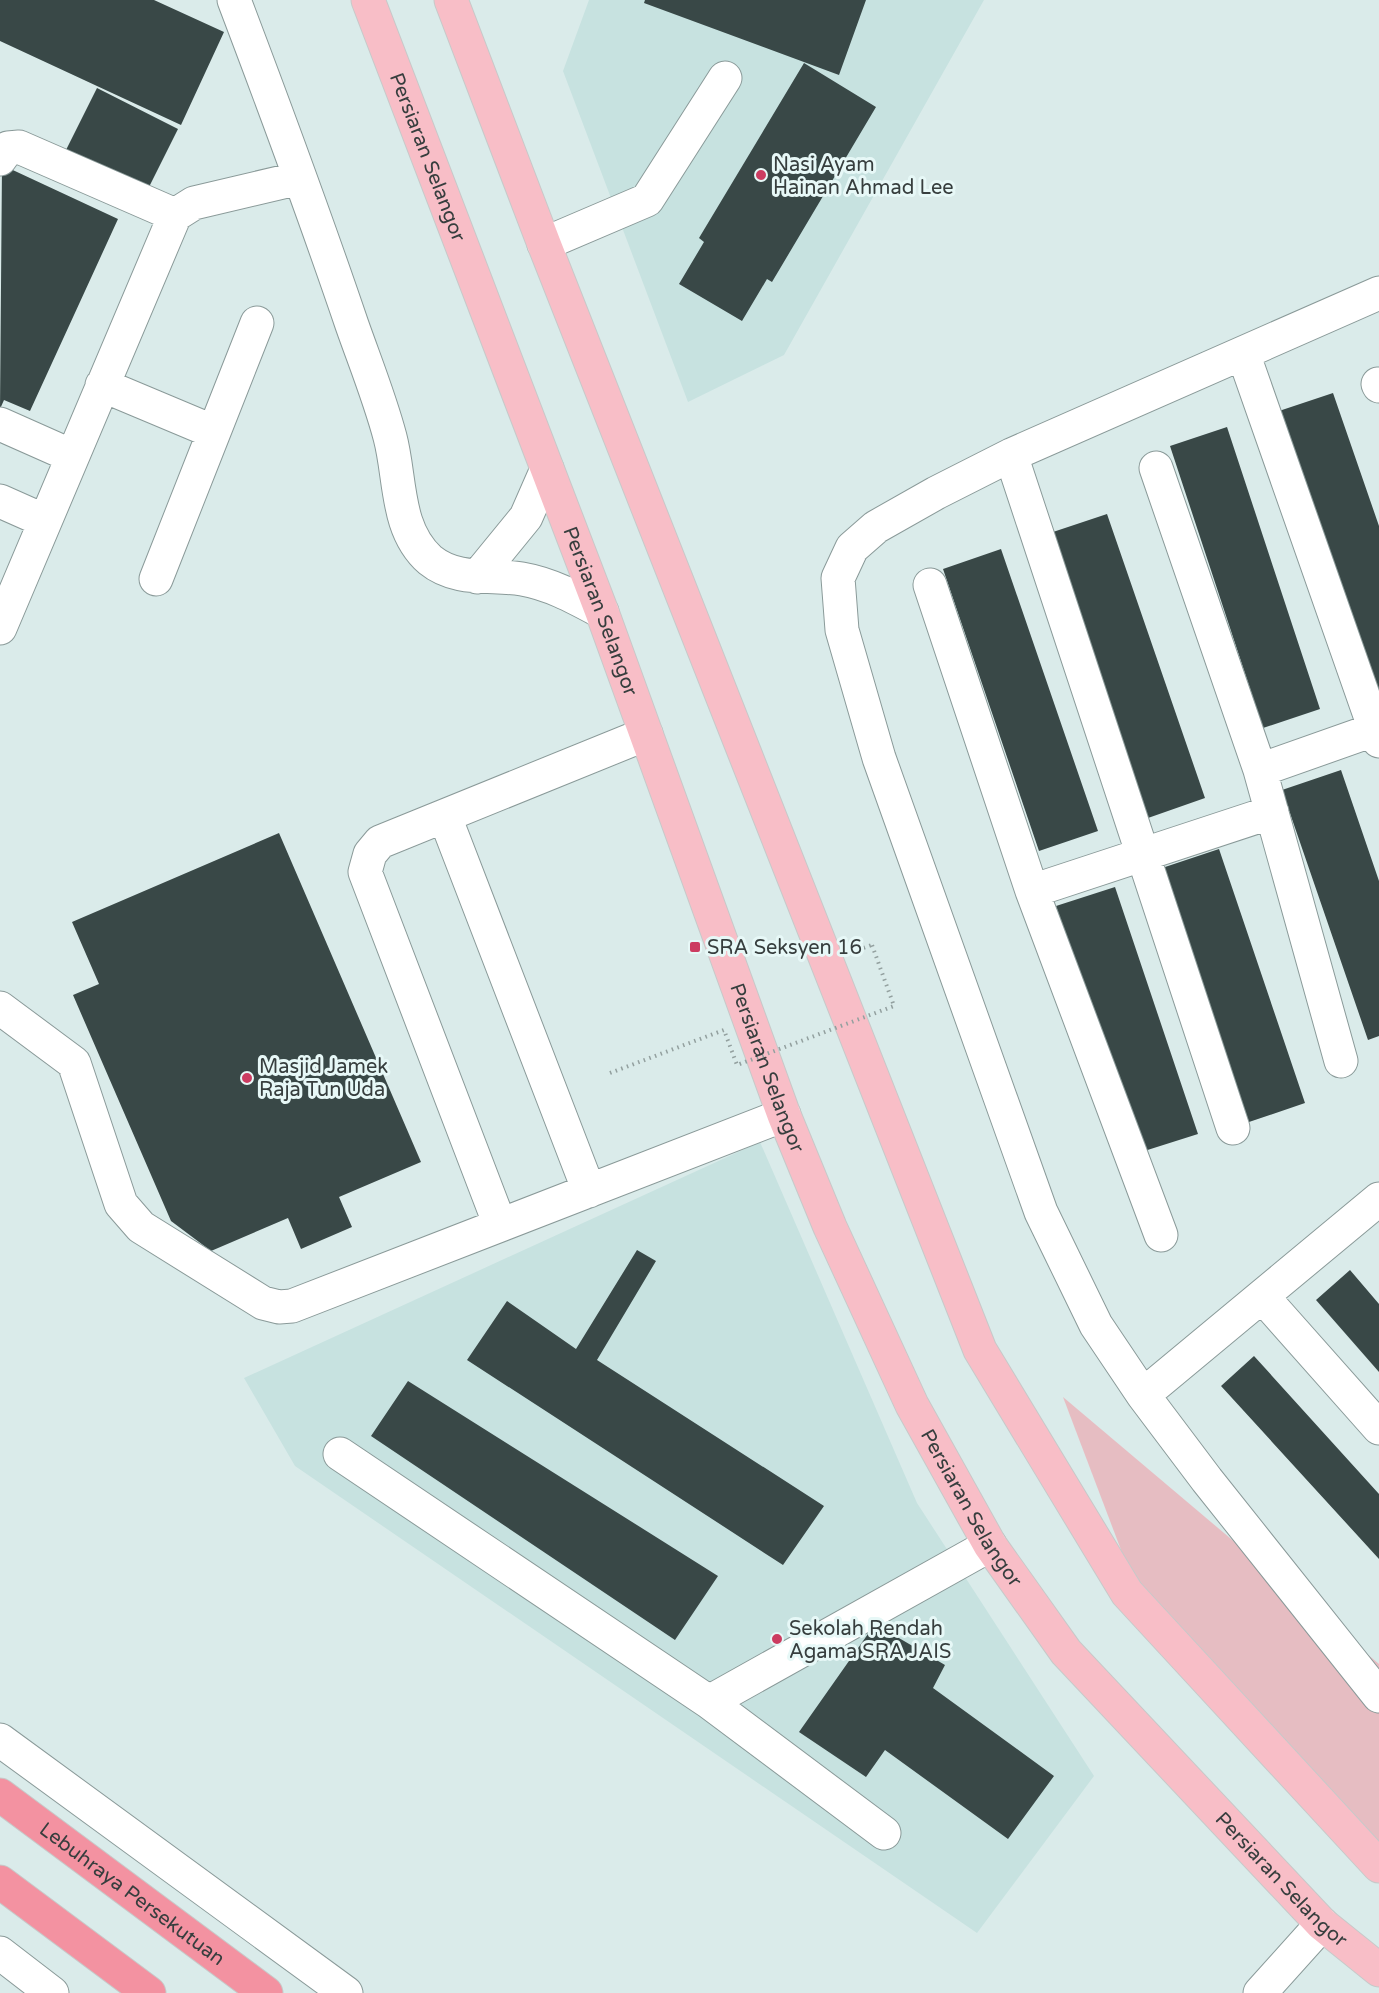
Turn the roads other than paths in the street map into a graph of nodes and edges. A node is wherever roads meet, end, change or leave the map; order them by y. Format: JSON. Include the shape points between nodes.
{"nodes":[{"id":1,"x":234,"y":0,"type":"edge"},
{"id":2,"x":368,"y":0,"type":"edge"},
{"id":3,"x":453,"y":1,"type":"edge"},
{"id":4,"x":725,"y":78,"type":"dead end"},
{"id":5,"x":0,"y":159,"type":"edge"},
{"id":6,"x":300,"y":178,"type":"junction"},
{"id":7,"x":175,"y":215,"type":"junction"},
{"id":8,"x":544,"y":244,"type":"junction"},
{"id":9,"x":1379,"y":293,"type":"edge"},
{"id":10,"x":257,"y":323,"type":"dead end"},
{"id":11,"x":1243,"y":353,"type":"junction"},
{"id":12,"x":102,"y":385,"type":"junction"},
{"id":13,"x":0,"y":424,"type":"edge"},
{"id":14,"x":214,"y":432,"type":"junction"},
{"id":15,"x":1011,"y":455,"type":"junction"},
{"id":16,"x":72,"y":456,"type":"junction"},
{"id":17,"x":1155,"y":468,"type":"dead end"},
{"id":18,"x":547,"y":469,"type":"junction"},
{"id":19,"x":0,"y":501,"type":"edge"},
{"id":20,"x":45,"y":521,"type":"junction"},
{"id":21,"x":477,"y":577,"type":"junction"},
{"id":22,"x":156,"y":579,"type":"dead end"},
{"id":23,"x":930,"y":585,"type":"dead end"},
{"id":24,"x":602,"y":612,"type":"junction"},
{"id":25,"x":0,"y":628,"type":"edge"},
{"id":26,"x":1378,"y":733,"type":"edge"},
{"id":27,"x":646,"y":734,"type":"junction"},
{"id":28,"x":1260,"y":770,"type":"junction"},
{"id":29,"x":1272,"y":812,"type":"junction"},
{"id":30,"x":445,"y":817,"type":"junction"},
{"id":31,"x":1144,"y":853,"type":"junction"},
{"id":32,"x":1032,"y":891,"type":"junction"},
{"id":33,"x":0,"y":1008,"type":"edge"},
{"id":34,"x":1341,"y":1061,"type":"dead end"},
{"id":35,"x":784,"y":1115,"type":"junction"},
{"id":36,"x":1233,"y":1128,"type":"dead end"},
{"id":37,"x":589,"y":1191,"type":"junction"},
{"id":38,"x":1379,"y":1199,"type":"edge"},
{"id":39,"x":500,"y":1225,"type":"junction"},
{"id":40,"x":1161,"y":1235,"type":"dead end"},
{"id":41,"x":1262,"y":1296,"type":"junction"},
{"id":42,"x":1143,"y":1395,"type":"junction"},
{"id":43,"x":1379,"y":1428,"type":"edge"},
{"id":44,"x":340,"y":1454,"type":"dead end"},
{"id":45,"x":990,"y":1545,"type":"junction"},
{"id":46,"x":1379,"y":1696,"type":"edge"},
{"id":47,"x":709,"y":1701,"type":"junction"},
{"id":48,"x":0,"y":1740,"type":"edge"},
{"id":49,"x":0,"y":1795,"type":"edge"},
{"id":50,"x":884,"y":1833,"type":"dead end"},
{"id":51,"x":1379,"y":1866,"type":"edge"},
{"id":52,"x":0,"y":1882,"type":"edge"},
{"id":53,"x":1322,"y":1924,"type":"junction"},
{"id":54,"x":0,"y":1953,"type":"edge"},
{"id":55,"x":1379,"y":1970,"type":"edge"},
{"id":56,"x":52,"y":1993,"type":"edge"},
{"id":57,"x":149,"y":1993,"type":"edge"},
{"id":58,"x":266,"y":1993,"type":"edge"},
{"id":59,"x":346,"y":1993,"type":"edge"},
{"id":60,"x":1260,"y":1993,"type":"edge"}],
"edges":[{"from":1,"to":6,"type":"street"},
{"from":2,"to":18,"type":"main road","name":"Persiaran Selangor"},
{"from":3,"to":8,"type":"main road"},
{"from":4,"to":8,"type":"street","via":[[647,200]]},
{"from":5,"to":7,"type":"street","via":[[9,148],[19,147]]},
{"from":6,"to":7,"type":"street","via":[[194,203]]},
{"from":6,"to":21,"type":"street","via":[[391,438],[402,509],[413,539],[430,560],[452,572]]},
{"from":7,"to":12,"type":"street"},
{"from":8,"to":51,"type":"main road","via":[[980,1350],[1126,1593]]},
{"from":9,"to":11,"type":"street"},
{"from":10,"to":14,"type":"street"},
{"from":11,"to":15,"type":"street"},
{"from":11,"to":26,"type":"street"},
{"from":12,"to":14,"type":"street"},
{"from":12,"to":16,"type":"street"},
{"from":13,"to":16,"type":"street"},
{"from":14,"to":22,"type":"street"},
{"from":15,"to":31,"type":"street"},
{"from":15,"to":42,"type":"street","via":[[876,527],[852,548],[838,578],[842,630],[879,758],[1041,1212],[1096,1325]]},
{"from":16,"to":20,"type":"street"},
{"from":17,"to":28,"type":"street"},
{"from":18,"to":21,"type":"street","via":[[526,517]]},
{"from":18,"to":24,"type":"main road","name":"Persiaran Selangor"},
{"from":19,"to":20,"type":"street"},
{"from":20,"to":25,"type":"street"},
{"from":21,"to":24,"type":"street","via":[[521,579],[543,585]]},
{"from":23,"to":32,"type":"street"},
{"from":24,"to":27,"type":"main road","name":"Persiaran Selangor"},
{"from":26,"to":28,"type":"street"},
{"from":27,"to":30,"type":"street"},
{"from":27,"to":35,"type":"main road","name":"Persiaran Selangor"},
{"from":28,"to":29,"type":"street"},
{"from":29,"to":31,"type":"street"},
{"from":29,"to":34,"type":"street"},
{"from":30,"to":37,"type":"street"},
{"from":30,"to":39,"type":"street","via":[[380,842],[370,854],[365,872]]},
{"from":31,"to":32,"type":"street"},
{"from":31,"to":36,"type":"street"},
{"from":32,"to":40,"type":"street"},
{"from":33,"to":39,"type":"street","via":[[74,1063],[121,1204],[129,1215],[141,1227],[263,1303],[292,1306]]},
{"from":35,"to":37,"type":"street"},
{"from":35,"to":45,"type":"main road","name":"Persiaran Selangor","via":[[830,1227],[912,1405]]},
{"from":37,"to":39,"type":"street"},
{"from":38,"to":41,"type":"street"},
{"from":41,"to":42,"type":"street"},
{"from":41,"to":43,"type":"street"},
{"from":42,"to":46,"type":"street"},
{"from":44,"to":47,"type":"street"},
{"from":45,"to":47,"type":"street"},
{"from":45,"to":53,"type":"main road","name":"Persiaran Selangor","via":[[1066,1652]]},
{"from":47,"to":50,"type":"street"},
{"from":48,"to":59,"type":"street"},
{"from":49,"to":58,"type":"highway","name":"Lebuhraya Persekutuan"},
{"from":52,"to":57,"type":"highway"},
{"from":53,"to":55,"type":"main road","name":"Persiaran Selangor"},
{"from":53,"to":60,"type":"street"},
{"from":54,"to":56,"type":"street"}]}
